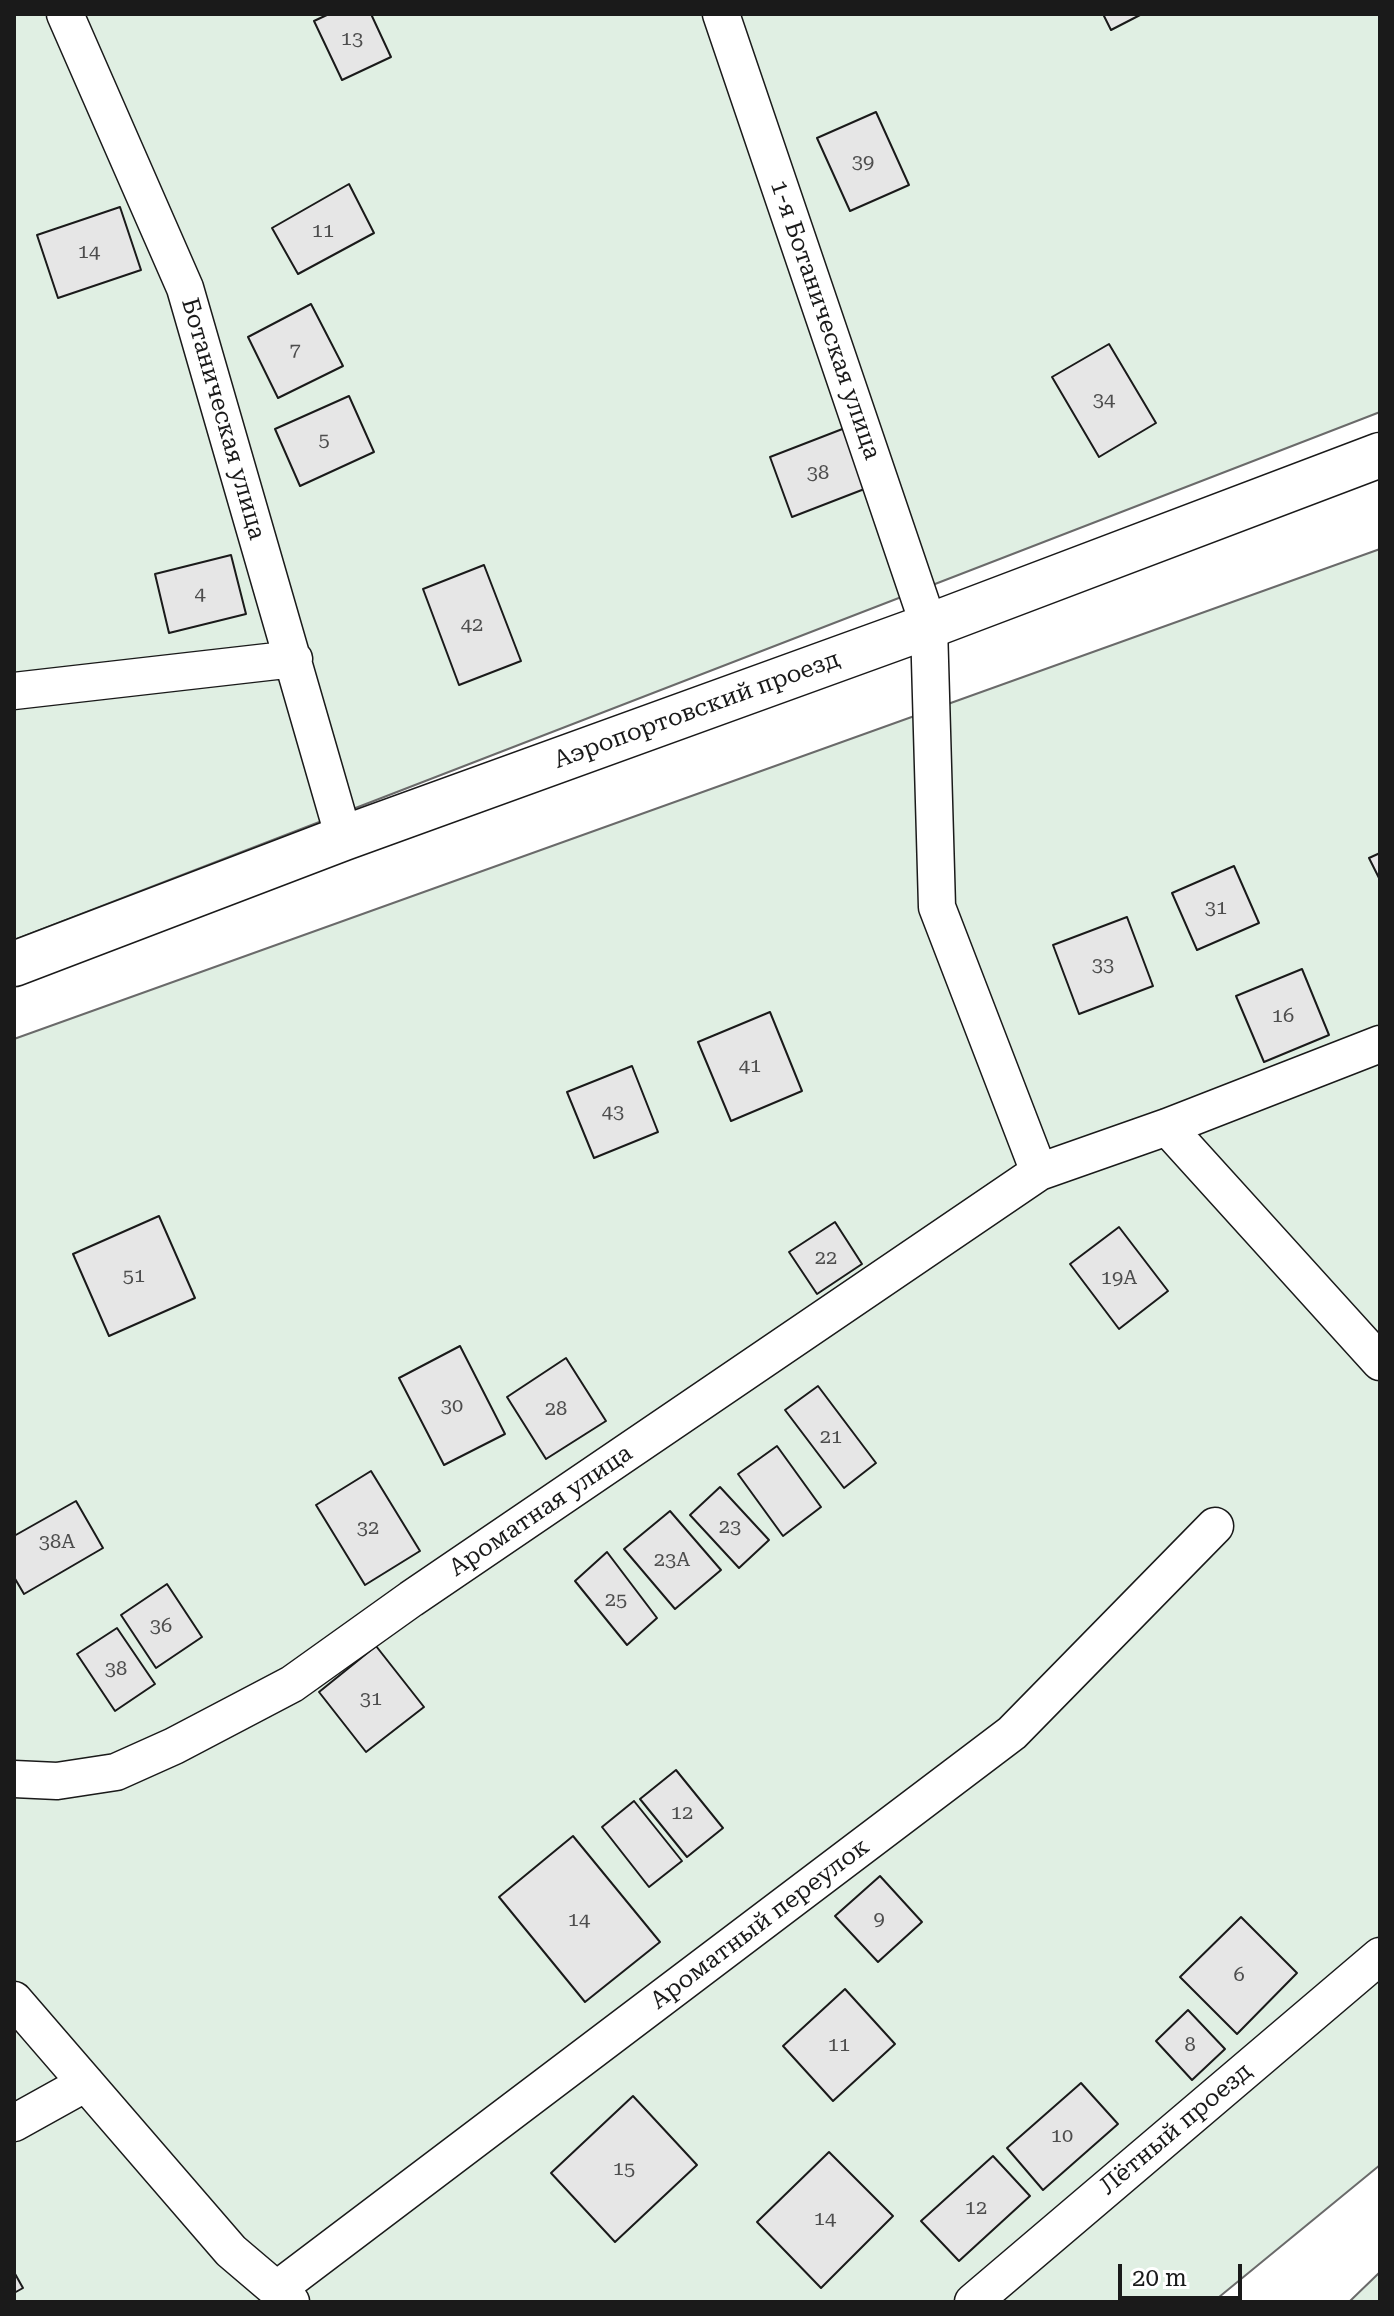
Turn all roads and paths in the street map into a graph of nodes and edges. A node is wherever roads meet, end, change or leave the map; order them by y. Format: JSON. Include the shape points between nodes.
{"nodes":[{"id":1,"x":65,"y":14,"type":"edge"},
{"id":2,"x":721,"y":14,"type":"edge"},
{"id":3,"x":1380,"y":455,"type":"edge"},
{"id":4,"x":929,"y":626,"type":"junction"},
{"id":5,"x":294,"y":659,"type":"junction"},
{"id":6,"x":14,"y":691,"type":"edge"},
{"id":7,"x":344,"y":838,"type":"junction"},
{"id":8,"x":14,"y":964,"type":"edge"},
{"id":9,"x":1380,"y":1044,"type":"edge"},
{"id":10,"x":1167,"y":1127,"type":"junction"},
{"id":11,"x":1039,"y":1172,"type":"junction"},
{"id":12,"x":1380,"y":1362,"type":"edge"},
{"id":13,"x":1215,"y":1526,"type":"dead end"},
{"id":14,"x":14,"y":1779,"type":"edge"},
{"id":15,"x":1380,"y":1956,"type":"edge"},
{"id":16,"x":14,"y":2000,"type":"edge"},
{"id":17,"x":86,"y":2083,"type":"junction"},
{"id":18,"x":14,"y":2123,"type":"edge"},
{"id":19,"x":283,"y":2296,"type":"edge"},
{"id":20,"x":973,"y":2302,"type":"edge"}],
"edges":[{"from":1,"to":5,"type":"street","name":"Ботаническая улица","via":[[185,288]]},
{"from":2,"to":4,"type":"street","name":"1-я Ботаническая улица"},
{"from":3,"to":4,"type":"main road","name":"Аэропортовский проезд"},
{"from":4,"to":7,"type":"main road","name":"Аэропортовский проезд"},
{"from":4,"to":11,"type":"street","name":"1-я Ботаническая улица","via":[[937,907]]},
{"from":5,"to":6,"type":"street"},
{"from":5,"to":7,"type":"street","name":"Ботаническая улица"},
{"from":7,"to":8,"type":"main road","name":"Аэропортовский проезд"},
{"from":9,"to":10,"type":"street","name":"Ароматная улица"},
{"from":10,"to":11,"type":"street","name":"Ароматная улица"},
{"from":10,"to":12,"type":"street"},
{"from":11,"to":14,"type":"street","name":"Ароматная улица","via":[[292,1684],[116,1772],[57,1781]]},
{"from":13,"to":19,"type":"street","name":"Ароматный переулок","via":[[1012,1733]]},
{"from":15,"to":20,"type":"street","name":"Лётный проезд"},
{"from":16,"to":17,"type":"street"},
{"from":17,"to":18,"type":"street"},
{"from":17,"to":19,"type":"street","via":[[231,2251]]}]}
